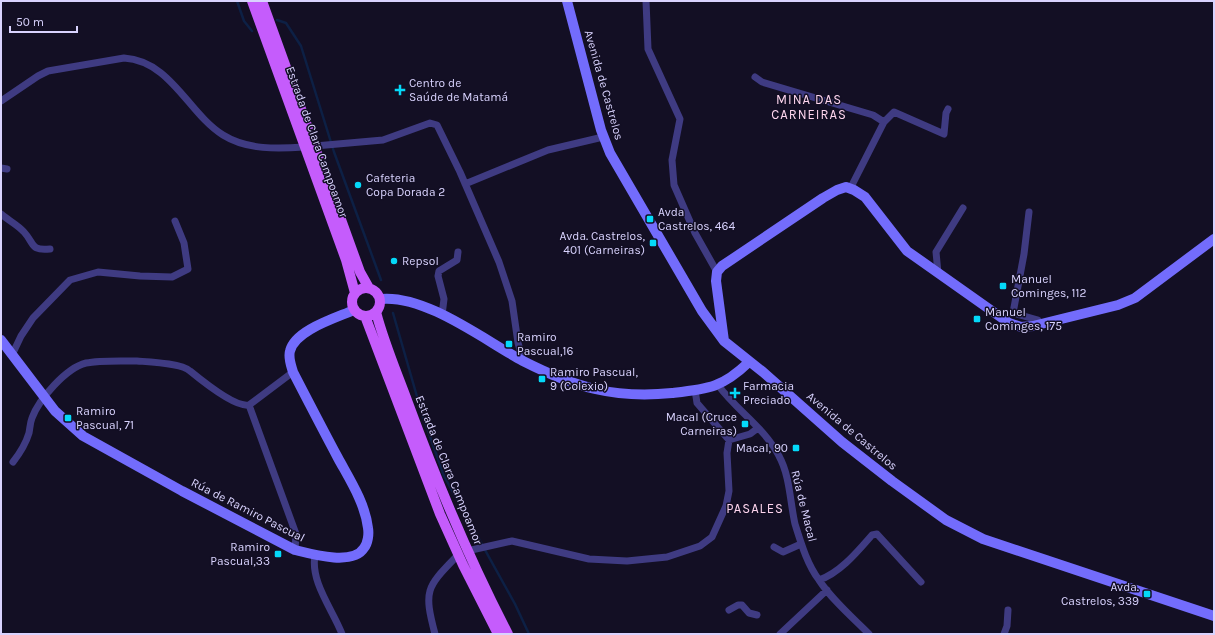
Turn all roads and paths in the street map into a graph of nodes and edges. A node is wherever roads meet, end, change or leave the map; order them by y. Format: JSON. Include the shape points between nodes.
{"nodes":[{"id":1,"x":252,"y":1,"type":"edge"},
{"id":2,"x":262,"y":1,"type":"edge"},
{"id":3,"x":567,"y":1,"type":"edge"},
{"id":4,"x":646,"y":1,"type":"edge"},
{"id":5,"x":755,"y":77,"type":"dead end"},
{"id":6,"x":1,"y":101,"type":"edge"},
{"id":7,"x":948,"y":109,"type":"dead end"},
{"id":8,"x":884,"y":122,"type":"junction"},
{"id":9,"x":603,"y":137,"type":"junction"},
{"id":10,"x":310,"y":147,"type":"junction"},
{"id":11,"x":465,"y":184,"type":"junction"},
{"id":12,"x":850,"y":189,"type":"junction"},
{"id":13,"x":962,"y":208,"type":"dead end"},
{"id":14,"x":1029,"y":212,"type":"dead end"},
{"id":15,"x":1,"y":214,"type":"edge"},
{"id":16,"x":175,"y":222,"type":"dead end"},
{"id":17,"x":1214,"y":239,"type":"edge"},
{"id":18,"x":50,"y":249,"type":"dead end"},
{"id":19,"x":458,"y":252,"type":"dead end"},
{"id":20,"x":718,"y":272,"type":"junction"},
{"id":21,"x":938,"y":273,"type":"junction"},
{"id":22,"x":369,"y":288,"type":"junction"},
{"id":23,"x":355,"y":293,"type":"junction"},
{"id":24,"x":380,"y":299,"type":"junction"},
{"id":25,"x":354,"y":310,"type":"junction"},
{"id":26,"x":376,"y":312,"type":"junction"},
{"id":27,"x":442,"y":315,"type":"junction"},
{"id":28,"x":365,"y":316,"type":"junction"},
{"id":29,"x":1040,"y":325,"type":"junction"},
{"id":30,"x":1,"y":340,"type":"edge"},
{"id":31,"x":724,"y":341,"type":"junction"},
{"id":32,"x":12,"y":355,"type":"junction"},
{"id":33,"x":523,"y":360,"type":"junction"},
{"id":34,"x":749,"y":362,"type":"junction"},
{"id":35,"x":293,"y":372,"type":"junction"},
{"id":36,"x":718,"y":385,"type":"junction"},
{"id":37,"x":695,"y":390,"type":"junction"},
{"id":38,"x":43,"y":397,"type":"junction"},
{"id":39,"x":249,"y":406,"type":"junction"},
{"id":40,"x":758,"y":428,"type":"junction"},
{"id":41,"x":729,"y":440,"type":"junction"},
{"id":42,"x":13,"y":462,"type":"dead end"},
{"id":43,"x":801,"y":544,"type":"junction"},
{"id":44,"x":774,"y":547,"type":"dead end"},
{"id":45,"x":295,"y":550,"type":"junction"},
{"id":46,"x":467,"y":551,"type":"junction"},
{"id":47,"x":315,"y":555,"type":"junction"},
{"id":48,"x":819,"y":580,"type":"junction"},
{"id":49,"x":921,"y":582,"type":"dead end"},
{"id":50,"x":827,"y":590,"type":"junction"},
{"id":51,"x":728,"y":610,"type":"dead end"},
{"id":52,"x":1008,"y":610,"type":"dead end"},
{"id":53,"x":757,"y":615,"type":"dead end"},
{"id":54,"x":1214,"y":616,"type":"edge"},
{"id":55,"x":342,"y":634,"type":"edge"},
{"id":56,"x":435,"y":634,"type":"edge"},
{"id":57,"x":498,"y":634,"type":"edge"},
{"id":58,"x":508,"y":634,"type":"edge"},
{"id":59,"x":780,"y":634,"type":"edge"},
{"id":60,"x":868,"y":634,"type":"edge"},
{"id":61,"x":1004,"y":634,"type":"edge"}],
"edges":[{"from":1,"to":10,"type":"main road","name":"Estrada de Clara Campoamor"},
{"from":2,"to":10,"type":"main road","name":"Estrada de Clara Campoamor"},
{"from":3,"to":9,"type":"street","name":"Avenida de Castrelos"},
{"from":4,"to":20,"type":"street","via":[[648,48],[680,119],[672,160],[674,185],[695,233]]},
{"from":5,"to":8,"type":"street","via":[[762,82],[873,115]]},
{"from":6,"to":10,"type":"street","via":[[48,71],[124,58],[137,59],[171,80],[196,112],[224,136],[249,145],[273,149]]},
{"from":7,"to":8,"type":"street","via":[[944,134],[894,112]]},
{"from":8,"to":12,"type":"street"},
{"from":9,"to":11,"type":"street","via":[[548,150]]},
{"from":9,"to":31,"type":"street","name":"Avenida de Castrelos","via":[[617,167],[664,248],[702,311]]},
{"from":10,"to":11,"type":"street","via":[[383,140],[434,123],[440,128]]},
{"from":10,"to":22,"type":"main road","name":"Estrada de Clara Campoamor","via":[[360,272]]},
{"from":10,"to":23,"type":"main road","name":"Estrada de Clara Campoamor"},
{"from":11,"to":33,"type":"street","via":[[512,301]]},
{"from":12,"to":20,"type":"street","via":[[837,190],[823,198],[722,266]]},
{"from":12,"to":21,"type":"street","via":[[865,197],[903,247]]},
{"from":13,"to":21,"type":"street","via":[[936,252]]},
{"from":14,"to":29,"type":"street","via":[[1013,313],[1038,320]]},
{"from":15,"to":18,"type":"street","via":[[24,232],[33,247],[39,250]]},
{"from":16,"to":32,"type":"street","via":[[184,243],[188,269],[172,277],[98,272],[70,280],[33,318]]},
{"from":17,"to":29,"type":"street","via":[[1135,298],[1118,305]]},
{"from":19,"to":27,"type":"street","via":[[457,260],[439,271],[444,299]]},
{"from":20,"to":31,"type":"street","via":[[717,288]]},
{"from":21,"to":29,"type":"street","via":[[1009,323],[1021,327]]},
{"from":22,"to":23,"type":"main road","via":[[361,288]]},
{"from":22,"to":24,"type":"main road","name":"Estrada de Clara Campoamor","via":[[376,292]]},
{"from":23,"to":25,"type":"main road","name":"Estrada de Clara Campoamor","via":[[352,302]]},
{"from":24,"to":26,"type":"main road"},
{"from":24,"to":27,"type":"street","via":[[411,302]]},
{"from":25,"to":28,"type":"main road"},
{"from":25,"to":35,"type":"street","name":"Rúa de Ramiro Pascual","via":[[316,326],[299,337],[290,350]]},
{"from":26,"to":28,"type":"main road"},
{"from":26,"to":46,"type":"main road","name":"Estrada de Clara Campoamor","via":[[431,465]]},
{"from":27,"to":33,"type":"street"},
{"from":28,"to":46,"type":"main road","name":"Estrada de Clara Campoamor","via":[[416,454]]},
{"from":30,"to":32,"type":"street","name":"Rúa de Ramiro Pascual"},
{"from":31,"to":34,"type":"street","name":"Avenida de Castrelos"},
{"from":32,"to":38,"type":"street","name":"Rúa de Ramiro Pascual"},
{"from":33,"to":37,"type":"street","via":[[573,382],[616,394],[646,396]]},
{"from":34,"to":36,"type":"street","via":[[727,381]]},
{"from":34,"to":54,"type":"street","name":"Avenida de Castrelos","via":[[842,442],[914,498],[958,528],[983,539]]},
{"from":35,"to":39,"type":"street"},
{"from":35,"to":47,"type":"street","name":"Rúa de Ramiro Pascual","via":[[352,484],[364,510],[369,530],[364,549],[354,556]]},
{"from":36,"to":37,"type":"street"},
{"from":36,"to":40,"type":"street","name":"Rúa de Macal"},
{"from":37,"to":41,"type":"street","via":[[697,402]]},
{"from":38,"to":39,"type":"street","via":[[69,372],[86,363],[144,362],[187,368],[206,386],[242,406]]},
{"from":38,"to":42,"type":"street","via":[[32,418],[29,434]]},
{"from":38,"to":45,"type":"street","name":"Rúa de Ramiro Pascual","via":[[68,423],[100,446]]},
{"from":39,"to":45,"type":"street","via":[[296,534]]},
{"from":40,"to":41,"type":"street","via":[[750,434]]},
{"from":40,"to":43,"type":"street","name":"Rúa de Macal","via":[[780,457]]},
{"from":41,"to":46,"type":"street","via":[[729,491],[726,506],[712,537],[700,546],[667,557],[627,562],[589,559],[512,541]]},
{"from":43,"to":44,"type":"street","via":[[782,552]]},
{"from":43,"to":48,"type":"street","name":"Rúa de Macal"},
{"from":45,"to":47,"type":"street","name":"Rúa de Ramiro Pascual"},
{"from":46,"to":56,"type":"street","via":[[446,566],[430,586],[428,596]]},
{"from":46,"to":57,"type":"main road","name":"Estrada de Clara Campoamor"},
{"from":46,"to":58,"type":"main road","name":"Estrada de Clara Campoamor"},
{"from":47,"to":55,"type":"street","via":[[314,567],[319,584]]},
{"from":48,"to":49,"type":"street","via":[[827,578],[850,559],[872,535],[877,534]]},
{"from":48,"to":50,"type":"street","name":"Rúa de Macal"},
{"from":50,"to":59,"type":"street"},
{"from":50,"to":60,"type":"street","name":"Rúa de Macal"},
{"from":51,"to":53,"type":"street","via":[[742,604],[749,614]]},
{"from":52,"to":61,"type":"street"}]}
